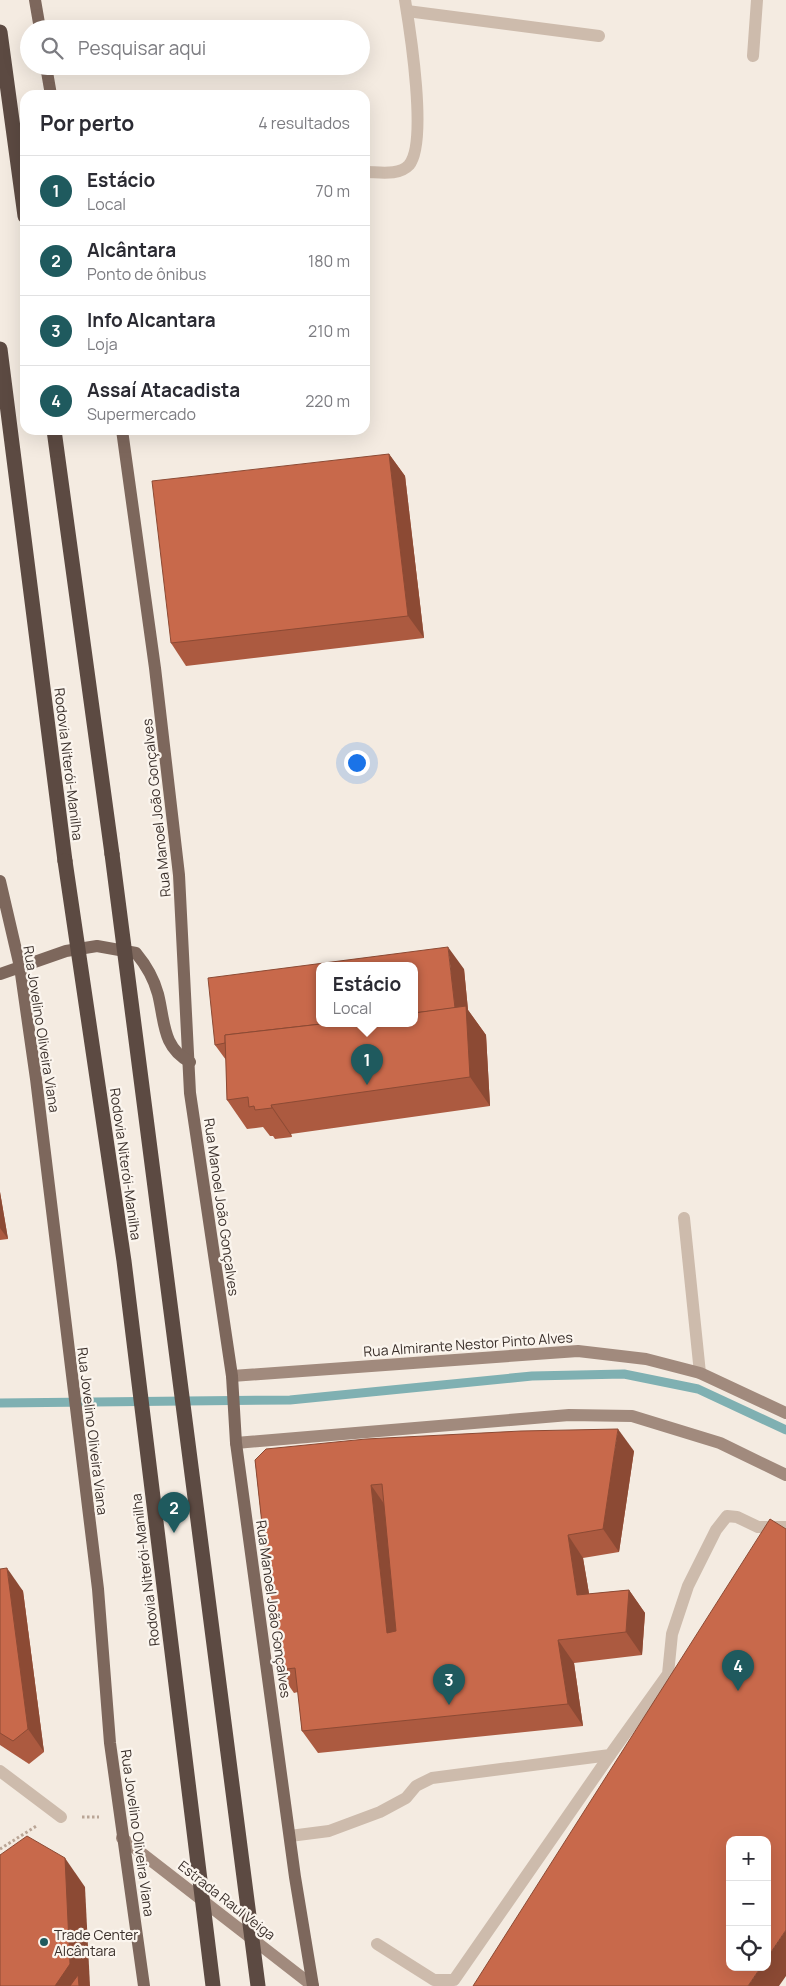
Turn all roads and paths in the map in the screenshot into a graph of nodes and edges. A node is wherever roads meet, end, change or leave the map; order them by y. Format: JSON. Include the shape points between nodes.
{"nodes":[{"id":1,"x":35,"y":0,"type":"edge"},
{"id":2,"x":757,"y":0,"type":"edge"},
{"id":3,"x":406,"y":5,"type":"edge"},
{"id":4,"x":38,"y":20,"type":"edge"},
{"id":5,"x":0,"y":32,"type":"edge"},
{"id":6,"x":598,"y":36,"type":"dead end"},
{"id":7,"x":753,"y":56,"type":"dead end"},
{"id":8,"x":48,"y":75,"type":"edge"},
{"id":9,"x":50,"y":90,"type":"edge"},
{"id":10,"x":370,"y":172,"type":"edge"},
{"id":11,"x":20,"y":179,"type":"edge"},
{"id":12,"x":0,"y":349,"type":"edge"},
{"id":13,"x":55,"y":435,"type":"edge"},
{"id":14,"x":123,"y":435,"type":"edge"},
{"id":15,"x":0,"y":881,"type":"edge"},
{"id":16,"x":20,"y":967,"type":"junction"},
{"id":17,"x":0,"y":974,"type":"edge"},
{"id":18,"x":190,"y":1062,"type":"junction"},
{"id":19,"x":684,"y":1218,"type":"dead end"},
{"id":20,"x":700,"y":1373,"type":"junction"},
{"id":21,"x":232,"y":1376,"type":"junction"},
{"id":22,"x":786,"y":1413,"type":"edge"},
{"id":23,"x":236,"y":1443,"type":"junction"},
{"id":24,"x":786,"y":1475,"type":"edge"},
{"id":25,"x":786,"y":1527,"type":"edge"},
{"id":26,"x":610,"y":1755,"type":"junction"},
{"id":27,"x":0,"y":1771,"type":"edge"},
{"id":28,"x":61,"y":1817,"type":"dead end"},
{"id":29,"x":290,"y":1836,"type":"junction"},
{"id":30,"x":122,"y":1838,"type":"junction"},
{"id":31,"x":376,"y":1944,"type":"dead end"},
{"id":32,"x":144,"y":1986,"type":"edge"},
{"id":33,"x":212,"y":1986,"type":"edge"},
{"id":34,"x":258,"y":1986,"type":"edge"},
{"id":35,"x":313,"y":1986,"type":"edge"}],
"edges":[{"from":1,"to":4,"type":"main road"},
{"from":2,"to":7,"type":"street"},
{"from":3,"to":6,"type":"street"},
{"from":3,"to":10,"type":"street","via":[[417,90],[414,153],[410,164],[401,170]]},
{"from":5,"to":11,"type":"highway"},
{"from":8,"to":9,"type":"main road"},
{"from":12,"to":33,"type":"highway","name":"Rodovia Niterói-Manilha","bridge":true,"via":[[65,862],[124,1261]]},
{"from":13,"to":34,"type":"highway","name":"Rodovia Niterói-Manilha","bridge":true},
{"from":14,"to":18,"type":"main road","name":"Rua Manoel João Gonçalves","via":[[179,875]]},
{"from":15,"to":16,"type":"main road","name":"Rua Jovelino Oliveira Viana"},
{"from":16,"to":17,"type":"main road"},
{"from":16,"to":18,"type":"main road","via":[[66,951],[96,946],[136,953],[147,965],[158,993],[166,1039],[180,1057]]},
{"from":16,"to":30,"type":"main road","name":"Rua Jovelino Oliveira Viana","via":[[98,1589],[110,1743]]},
{"from":18,"to":21,"type":"main road","name":"Rua Manoel João Gonçalves","via":[[190,1094]]},
{"from":19,"to":20,"type":"street"},
{"from":20,"to":21,"type":"street","name":"Rua Almirante Nestor Pinto Alves","via":[[646,1359],[578,1351]]},
{"from":20,"to":22,"type":"street","name":"Rua Almirante Nestor Pinto Alves"},
{"from":21,"to":23,"type":"main road","name":"Rua Manoel João Gonçalves"},
{"from":23,"to":24,"type":"street","via":[[569,1415],[632,1416],[720,1443]]},
{"from":23,"to":29,"type":"main road","name":"Rua Manoel João Gonçalves"},
{"from":25,"to":26,"type":"street","via":[[758,1527],[728,1516],[716,1530],[688,1586],[672,1634],[668,1674]]},
{"from":26,"to":29,"type":"street","via":[[432,1778],[416,1786],[406,1798],[380,1812],[329,1831]]},
{"from":26,"to":31,"type":"street","via":[[454,1980],[434,1980]]},
{"from":27,"to":28,"type":"street"},
{"from":29,"to":35,"type":"main road","name":"Rua Manoel João Gonçalves"},
{"from":30,"to":32,"type":"main road","name":"Rua Jovelino Oliveira Viana"},
{"from":30,"to":35,"type":"street","name":"Estrada Raul Veiga"}]}
